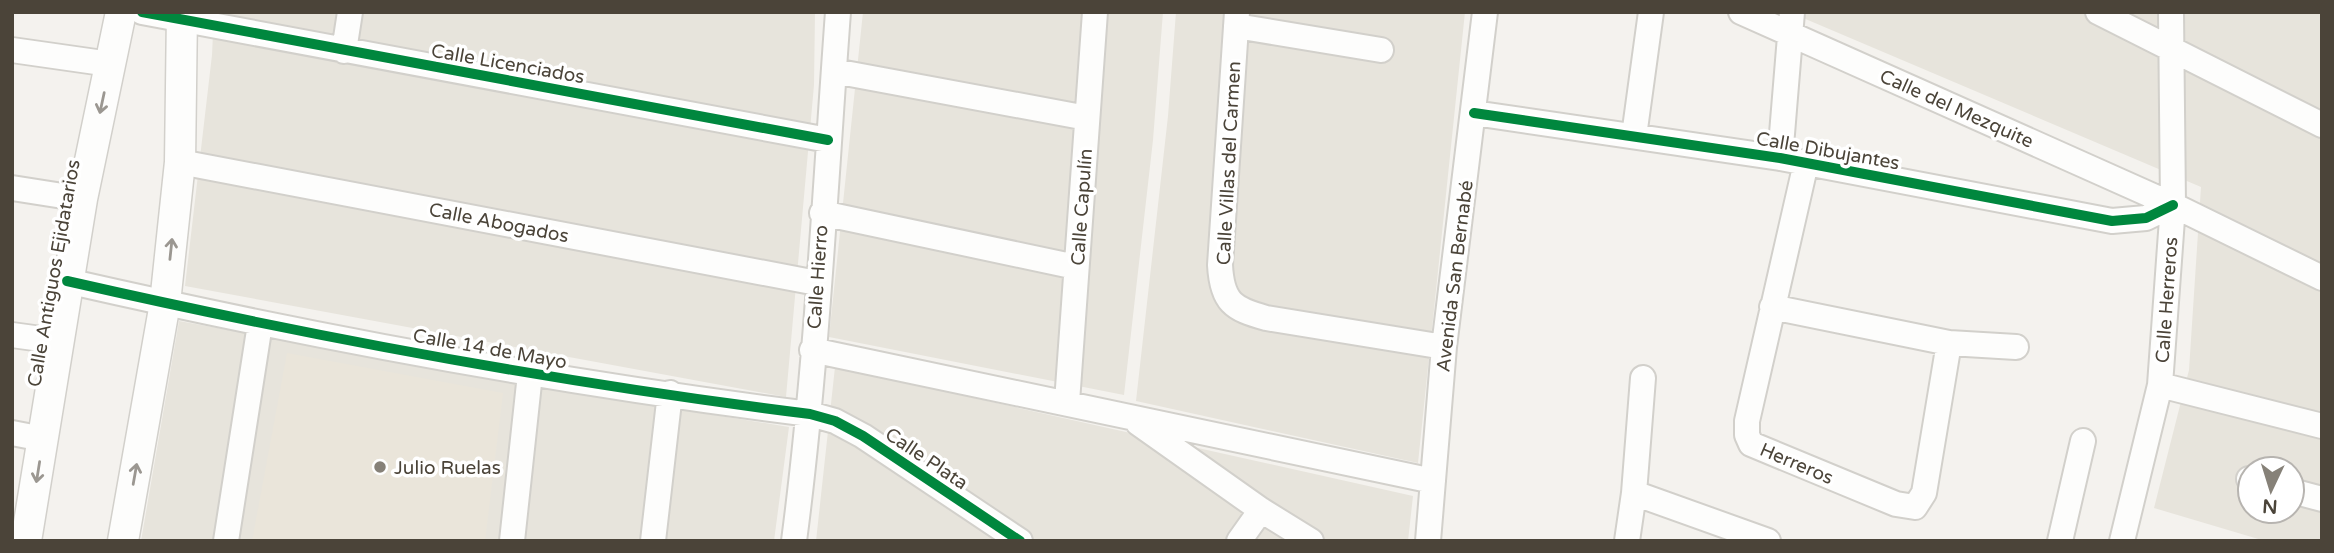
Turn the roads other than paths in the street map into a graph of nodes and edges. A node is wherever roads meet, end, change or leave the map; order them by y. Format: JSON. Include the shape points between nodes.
{"nodes":[{"id":1,"x":121,"y":12,"type":"edge"},
{"id":2,"x":142,"y":12,"type":"edge"},
{"id":3,"x":350,"y":12,"type":"edge"},
{"id":4,"x":838,"y":12,"type":"edge"},
{"id":5,"x":1095,"y":12,"type":"edge"},
{"id":6,"x":1485,"y":12,"type":"edge"},
{"id":7,"x":1651,"y":12,"type":"edge"},
{"id":8,"x":1741,"y":12,"type":"edge"},
{"id":9,"x":2098,"y":12,"type":"edge"},
{"id":10,"x":2171,"y":12,"type":"edge"},
{"id":11,"x":182,"y":17,"type":"edge"},
{"id":12,"x":1236,"y":19,"type":"edge"},
{"id":13,"x":2130,"y":19,"type":"edge"},
{"id":14,"x":1790,"y":22,"type":"edge"},
{"id":15,"x":2169,"y":48,"type":"junction"},
{"id":16,"x":12,"y":50,"type":"edge"},
{"id":17,"x":1381,"y":50,"type":"dead end"},
{"id":18,"x":344,"y":51,"type":"junction"},
{"id":19,"x":110,"y":64,"type":"junction"},
{"id":20,"x":834,"y":71,"type":"junction"},
{"id":21,"x":1474,"y":113,"type":"junction"},
{"id":22,"x":1087,"y":118,"type":"junction"},
{"id":23,"x":2322,"y":125,"type":"edge"},
{"id":24,"x":1634,"y":136,"type":"junction"},
{"id":25,"x":828,"y":140,"type":"junction"},
{"id":26,"x":1780,"y":158,"type":"junction"},
{"id":27,"x":180,"y":162,"type":"junction"},
{"id":28,"x":1806,"y":163,"type":"junction"},
{"id":29,"x":12,"y":188,"type":"edge"},
{"id":30,"x":82,"y":199,"type":"junction"},
{"id":31,"x":2173,"y":205,"type":"junction"},
{"id":32,"x":822,"y":213,"type":"junction"},
{"id":33,"x":1076,"y":267,"type":"junction"},
{"id":34,"x":2322,"y":278,"type":"edge"},
{"id":35,"x":67,"y":281,"type":"junction"},
{"id":36,"x":817,"y":283,"type":"junction"},
{"id":37,"x":165,"y":303,"type":"junction"},
{"id":38,"x":1773,"y":307,"type":"junction"},
{"id":39,"x":260,"y":324,"type":"junction"},
{"id":40,"x":12,"y":335,"type":"edge"},
{"id":41,"x":56,"y":341,"type":"junction"},
{"id":42,"x":1950,"y":343,"type":"junction"},
{"id":43,"x":1444,"y":347,"type":"junction"},
{"id":44,"x":2016,"y":347,"type":"dead end"},
{"id":45,"x":812,"y":350,"type":"junction"},
{"id":46,"x":530,"y":374,"type":"junction"},
{"id":47,"x":1643,"y":378,"type":"dead end"},
{"id":48,"x":2160,"y":384,"type":"junction"},
{"id":49,"x":670,"y":393,"type":"junction"},
{"id":50,"x":1067,"y":402,"type":"junction"},
{"id":51,"x":810,"y":414,"type":"junction"},
{"id":52,"x":1128,"y":417,"type":"junction"},
{"id":53,"x":2322,"y":426,"type":"edge"},
{"id":54,"x":12,"y":433,"type":"edge"},
{"id":55,"x":43,"y":439,"type":"junction"},
{"id":56,"x":2083,"y":441,"type":"dead end"},
{"id":57,"x":1433,"y":481,"type":"junction"},
{"id":58,"x":1634,"y":493,"type":"junction"},
{"id":59,"x":1261,"y":510,"type":"junction"},
{"id":60,"x":26,"y":541,"type":"edge"},
{"id":61,"x":123,"y":541,"type":"edge"},
{"id":62,"x":226,"y":541,"type":"edge"},
{"id":63,"x":512,"y":541,"type":"edge"},
{"id":64,"x":653,"y":541,"type":"edge"},
{"id":65,"x":794,"y":541,"type":"edge"},
{"id":66,"x":1020,"y":541,"type":"edge"},
{"id":67,"x":1239,"y":541,"type":"edge"},
{"id":68,"x":1311,"y":541,"type":"edge"},
{"id":69,"x":1428,"y":541,"type":"edge"},
{"id":70,"x":1627,"y":541,"type":"edge"},
{"id":71,"x":1768,"y":541,"type":"edge"},
{"id":72,"x":2060,"y":541,"type":"edge"},
{"id":73,"x":2122,"y":541,"type":"edge"}],
"edges":[{"from":1,"to":19,"type":"street","name":"Calle Antiguos Ejidatarios"},
{"from":2,"to":11,"type":"street","name":"Calle Licenciados"},
{"from":3,"to":18,"type":"street"},
{"from":4,"to":20,"type":"street","name":"Calle Hierro"},
{"from":5,"to":22,"type":"street","name":"Calle Capulín"},
{"from":6,"to":21,"type":"street","name":"Avenida San Bernabé"},
{"from":7,"to":24,"type":"street"},
{"from":8,"to":14,"type":"street","name":"Calle del Mezquite"},
{"from":9,"to":13,"type":"street"},
{"from":10,"to":15,"type":"street","name":"Calle Herreros"},
{"from":11,"to":18,"type":"street","name":"Calle Licenciados"},
{"from":11,"to":27,"type":"street"},
{"from":12,"to":17,"type":"street"},
{"from":12,"to":43,"type":"street","name":"Calle Villas del Carmen","via":[[1220,265],[1227,299],[1243,312],[1266,318]]},
{"from":13,"to":15,"type":"street"},
{"from":14,"to":26,"type":"street"},
{"from":14,"to":31,"type":"street","name":"Calle del Mezquite"},
{"from":15,"to":23,"type":"street"},
{"from":15,"to":31,"type":"street","name":"Calle Herreros"},
{"from":16,"to":19,"type":"street"},
{"from":18,"to":25,"type":"street","name":"Calle Licenciados"},
{"from":19,"to":30,"type":"street","name":"Calle Antiguos Ejidatarios","one_way":true},
{"from":20,"to":22,"type":"street"},
{"from":20,"to":25,"type":"street","name":"Calle Hierro"},
{"from":21,"to":24,"type":"street","name":"Calle Dibujantes"},
{"from":21,"to":43,"type":"street","name":"Avenida San Bernabé"},
{"from":22,"to":33,"type":"street","name":"Calle Capulín"},
{"from":24,"to":26,"type":"street","name":"Calle Dibujantes"},
{"from":25,"to":32,"type":"street","name":"Calle Hierro"},
{"from":26,"to":28,"type":"street","name":"Calle Dibujantes"},
{"from":27,"to":36,"type":"street","name":"Calle Abogados"},
{"from":37,"to":27,"type":"street","one_way":true},
{"from":28,"to":31,"type":"street","name":"Calle Dibujantes","via":[[2112,221],[2146,218]]},
{"from":28,"to":38,"type":"street","name":"Herreros"},
{"from":29,"to":30,"type":"street"},
{"from":30,"to":35,"type":"street","name":"Calle Antiguos Ejidatarios"},
{"from":31,"to":34,"type":"street","name":"Calle del Mezquite"},
{"from":31,"to":48,"type":"street","name":"Calle Herreros"},
{"from":32,"to":33,"type":"street"},
{"from":32,"to":36,"type":"street","name":"Calle Hierro"},
{"from":33,"to":50,"type":"street","name":"Calle Capulín"},
{"from":35,"to":37,"type":"street","name":"Calle 14 de Mayo"},
{"from":35,"to":41,"type":"street","name":"Calle Antiguos Ejidatarios"},
{"from":36,"to":45,"type":"street","name":"Calle Hierro"},
{"from":37,"to":39,"type":"street","name":"Calle 14 de Mayo"},
{"from":61,"to":37,"type":"street","one_way":true},
{"from":38,"to":42,"type":"street"},
{"from":38,"to":42,"type":"street","name":"Herreros","via":[[1747,422],[1751,444],[1907,507],[1915,507],[1924,493]]},
{"from":39,"to":46,"type":"street","name":"Calle 14 de Mayo"},
{"from":39,"to":62,"type":"street"},
{"from":40,"to":41,"type":"street"},
{"from":41,"to":55,"type":"street","name":"Calle Antiguos Ejidatarios"},
{"from":42,"to":44,"type":"street"},
{"from":43,"to":57,"type":"street","name":"Avenida San Bernabé"},
{"from":45,"to":50,"type":"street"},
{"from":45,"to":51,"type":"street","name":"Calle Hierro"},
{"from":46,"to":49,"type":"street","name":"Calle 14 de Mayo"},
{"from":46,"to":63,"type":"street"},
{"from":47,"to":58,"type":"street"},
{"from":48,"to":53,"type":"street"},
{"from":48,"to":73,"type":"street","name":"Calle Herreros"},
{"from":49,"to":51,"type":"street","name":"Calle 14 de Mayo"},
{"from":49,"to":64,"type":"street"},
{"from":50,"to":52,"type":"street"},
{"from":51,"to":65,"type":"street","name":"Calle Hierro"},
{"from":51,"to":66,"type":"street","name":"Calle Plata","via":[[863,436]]},
{"from":52,"to":57,"type":"street"},
{"from":52,"to":59,"type":"street"},
{"from":54,"to":55,"type":"street"},
{"from":55,"to":60,"type":"street","name":"Calle Antiguos Ejidatarios","one_way":true},
{"from":56,"to":72,"type":"street"},
{"from":57,"to":69,"type":"street","name":"Avenida San Bernabé"},
{"from":58,"to":70,"type":"street"},
{"from":58,"to":71,"type":"street"},
{"from":59,"to":67,"type":"street"},
{"from":59,"to":68,"type":"street"}]}
